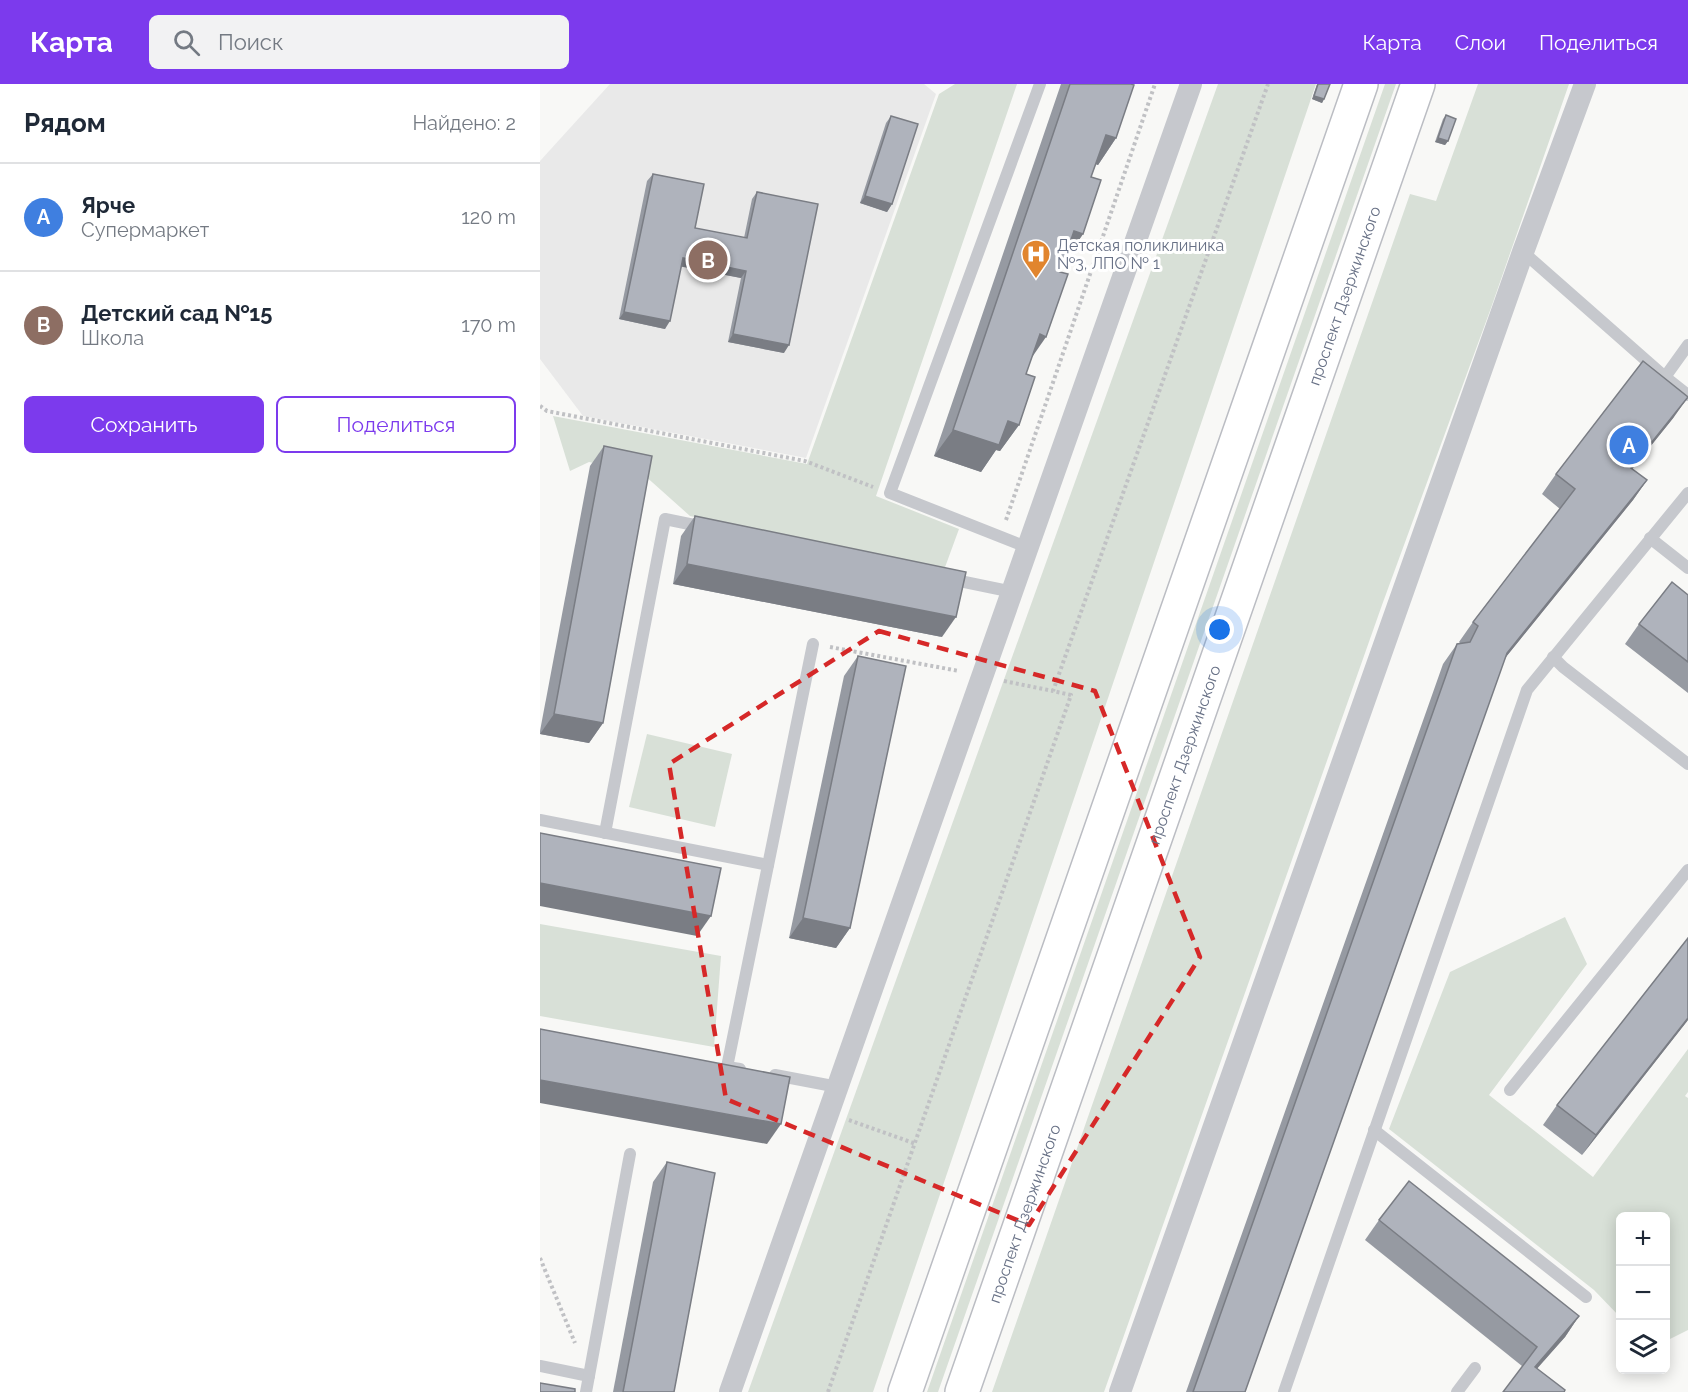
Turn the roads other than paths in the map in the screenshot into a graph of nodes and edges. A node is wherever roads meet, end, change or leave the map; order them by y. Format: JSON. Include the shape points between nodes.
{"nodes":[{"id":1,"x":1040,"y":84,"type":"edge"},
{"id":2,"x":1190,"y":84,"type":"edge"},
{"id":3,"x":1361,"y":84,"type":"edge"},
{"id":4,"x":1418,"y":84,"type":"edge"},
{"id":5,"x":1585,"y":84,"type":"edge"},
{"id":6,"x":1523,"y":252,"type":"junction"},
{"id":7,"x":1688,"y":345,"type":"edge"},
{"id":8,"x":1665,"y":376,"type":"junction"},
{"id":9,"x":1688,"y":395,"type":"edge"},
{"id":10,"x":1688,"y":493,"type":"edge"},
{"id":11,"x":711,"y":529,"type":"edge"},
{"id":12,"x":1650,"y":538,"type":"junction"},
{"id":13,"x":1029,"y":548,"type":"junction"},
{"id":14,"x":1688,"y":568,"type":"edge"},
{"id":15,"x":938,"y":576,"type":"edge"},
{"id":16,"x":1013,"y":592,"type":"junction"},
{"id":17,"x":813,"y":644,"type":"road end"},
{"id":18,"x":1553,"y":657,"type":"junction"},
{"id":19,"x":1688,"y":764,"type":"edge"},
{"id":20,"x":540,"y":820,"type":"edge"},
{"id":21,"x":605,"y":833,"type":"junction"},
{"id":22,"x":768,"y":865,"type":"junction"},
{"id":23,"x":1688,"y":870,"type":"edge"},
{"id":24,"x":838,"y":1087,"type":"junction"},
{"id":25,"x":1510,"y":1090,"type":"dead end"},
{"id":26,"x":1374,"y":1130,"type":"junction"},
{"id":27,"x":630,"y":1154,"type":"dead end"},
{"id":28,"x":1586,"y":1297,"type":"dead end"},
{"id":29,"x":540,"y":1366,"type":"edge"},
{"id":30,"x":1475,"y":1368,"type":"dead end"},
{"id":31,"x":589,"y":1376,"type":"junction"},
{"id":32,"x":586,"y":1392,"type":"edge"},
{"id":33,"x":730,"y":1392,"type":"edge"},
{"id":34,"x":905,"y":1392,"type":"edge"},
{"id":35,"x":962,"y":1392,"type":"edge"},
{"id":36,"x":1120,"y":1392,"type":"edge"},
{"id":37,"x":1284,"y":1392,"type":"edge"},
{"id":38,"x":1457,"y":1392,"type":"edge"}],
"edges":[{"from":1,"to":13,"type":"lane","via":[[890,493]]},
{"from":2,"to":13,"type":"street"},
{"from":3,"to":34,"type":"main road"},
{"from":4,"to":35,"type":"main road","name":"проспект Дзержинского"},
{"from":5,"to":6,"type":"street"},
{"from":6,"to":8,"type":"lane"},
{"from":6,"to":36,"type":"street"},
{"from":7,"to":8,"type":"lane"},
{"from":8,"to":9,"type":"lane"},
{"from":10,"to":12,"type":"lane"},
{"from":11,"to":21,"type":"lane","via":[[666,519]]},
{"from":12,"to":14,"type":"lane"},
{"from":12,"to":18,"type":"lane"},
{"from":13,"to":16,"type":"street"},
{"from":15,"to":16,"type":"lane"},
{"from":16,"to":24,"type":"street"},
{"from":17,"to":22,"type":"lane"},
{"from":18,"to":19,"type":"lane"},
{"from":18,"to":26,"type":"lane","via":[[1527,690]]},
{"from":20,"to":21,"type":"lane"},
{"from":21,"to":22,"type":"lane"},
{"from":22,"to":24,"type":"lane","via":[[721,1066]]},
{"from":23,"to":25,"type":"lane"},
{"from":24,"to":33,"type":"street"},
{"from":26,"to":28,"type":"lane"},
{"from":26,"to":37,"type":"lane"},
{"from":27,"to":31,"type":"lane"},
{"from":29,"to":31,"type":"lane"},
{"from":30,"to":38,"type":"lane"},
{"from":31,"to":32,"type":"lane"}]}
